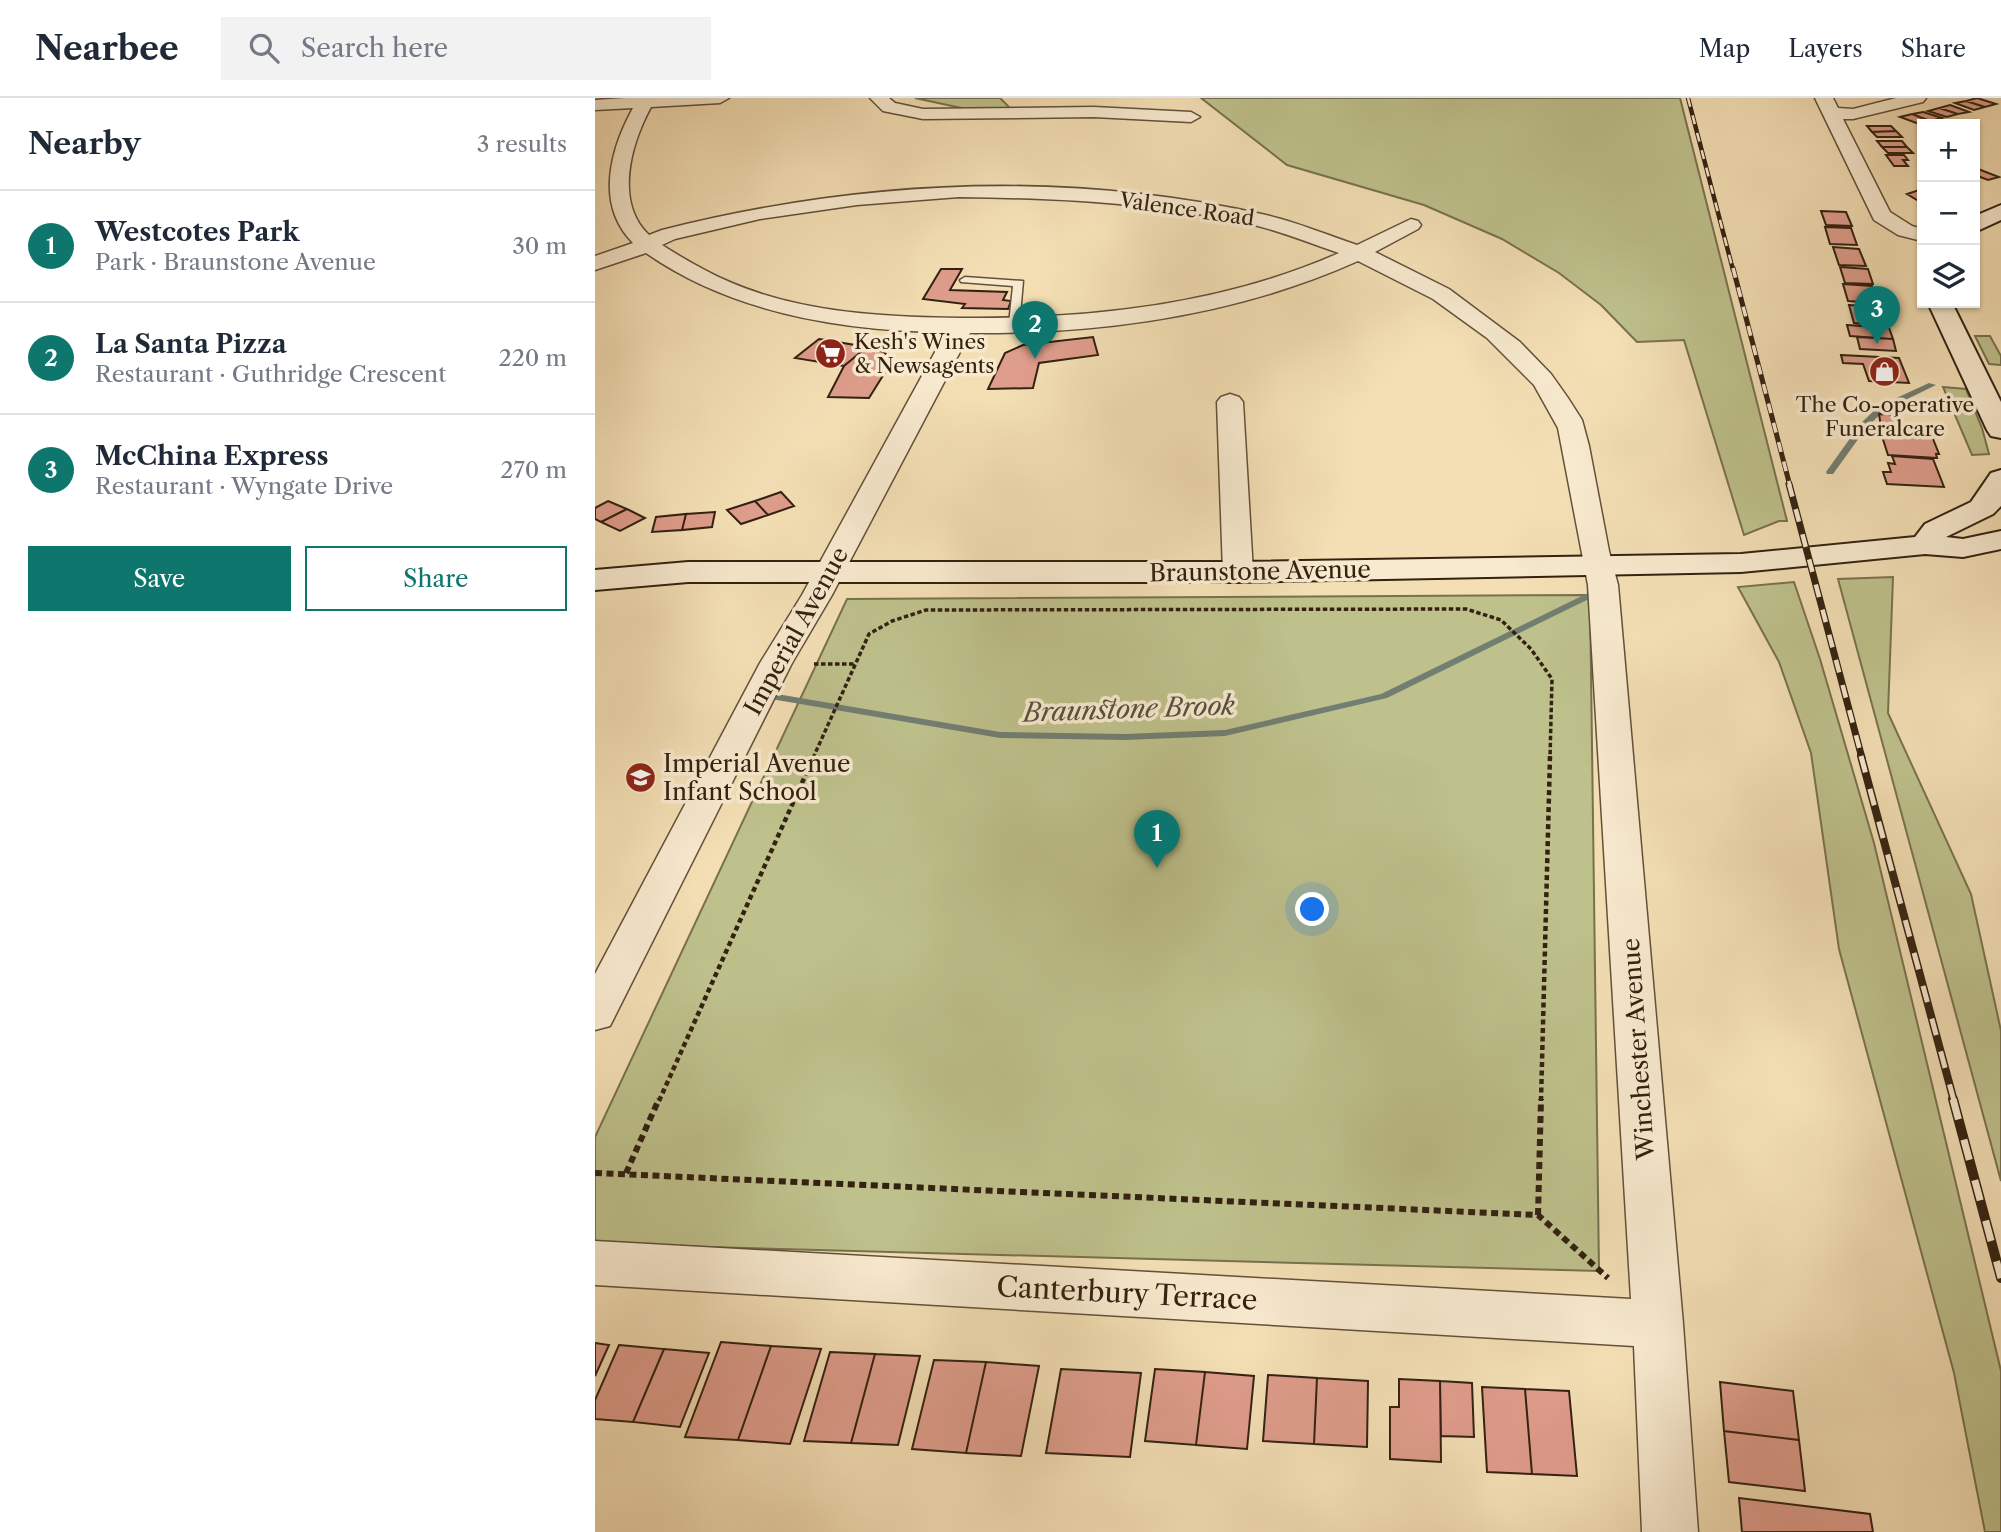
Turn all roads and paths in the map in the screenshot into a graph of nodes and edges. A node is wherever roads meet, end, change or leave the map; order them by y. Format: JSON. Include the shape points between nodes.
{"nodes":[{"id":1,"x":720,"y":98,"type":"edge"},
{"id":2,"x":879,"y":98,"type":"edge"},
{"id":3,"x":1917,"y":98,"type":"edge"},
{"id":4,"x":646,"y":100,"type":"edge"},
{"id":5,"x":595,"y":105,"type":"edge"},
{"id":6,"x":1828,"y":106,"type":"edge"},
{"id":7,"x":1197,"y":118,"type":"dead end"},
{"id":8,"x":2001,"y":211,"type":"edge"},
{"id":9,"x":1980,"y":222,"type":"edge"},
{"id":10,"x":1411,"y":225,"type":"dead end"},
{"id":11,"x":1917,"y":234,"type":"edge"},
{"id":12,"x":647,"y":245,"type":"junction"},
{"id":13,"x":1360,"y":253,"type":"junction"},
{"id":14,"x":595,"y":263,"type":"edge"},
{"id":15,"x":965,"y":280,"type":"dead end"},
{"id":16,"x":1943,"y":308,"type":"edge"},
{"id":17,"x":1015,"y":324,"type":"junction"},
{"id":18,"x":962,"y":326,"type":"junction"},
{"id":19,"x":1230,"y":401,"type":"dead end"},
{"id":20,"x":1998,"y":417,"type":"edge"},
{"id":21,"x":1998,"y":493,"type":"edge"},
{"id":22,"x":2001,"y":540,"type":"edge"},
{"id":23,"x":1925,"y":545,"type":"junction"},
{"id":24,"x":1596,"y":566,"type":"junction"},
{"id":25,"x":830,"y":572,"type":"junction"},
{"id":26,"x":1238,"y":572,"type":"junction"},
{"id":27,"x":595,"y":580,"type":"edge"},
{"id":28,"x":595,"y":1014,"type":"edge"},
{"id":29,"x":595,"y":1173,"type":"edge"},
{"id":30,"x":626,"y":1173,"type":"junction"},
{"id":31,"x":1538,"y":1215,"type":"junction"},
{"id":32,"x":595,"y":1262,"type":"edge"},
{"id":33,"x":1658,"y":1324,"type":"junction"},
{"id":34,"x":1669,"y":1532,"type":"edge"}],
"edges":[{"from":1,"to":4,"type":"street"},
{"from":2,"to":7,"type":"street","via":[[889,107],[923,114],[1094,112]]},
{"from":3,"to":6,"type":"street","via":[[1853,114]]},
{"from":4,"to":5,"type":"street"},
{"from":4,"to":12,"type":"street","via":[[626,149],[618,191],[630,227]]},
{"from":6,"to":11,"type":"street","via":[[1881,216]]},
{"from":8,"to":9,"type":"street"},
{"from":10,"to":13,"type":"street"},
{"from":12,"to":13,"type":"street","name":"Valence Road","via":[[665,235],[809,205],[888,195],[996,192],[1189,205],[1278,223]]},
{"from":12,"to":14,"type":"street","name":"Valence Road"},
{"from":12,"to":18,"type":"street","via":[[689,273],[799,310],[859,320]]},
{"from":13,"to":17,"type":"street","via":[[1296,280],[1189,306],[1112,318]]},
{"from":13,"to":24,"type":"street","name":"Valence Road","via":[[1412,276],[1481,320],[1533,368],[1568,418],[1585,480]]},
{"from":15,"to":17,"type":"lane","via":[[1019,283]]},
{"from":16,"to":20,"type":"street"},
{"from":17,"to":18,"type":"street"},
{"from":18,"to":25,"type":"street","name":"Imperial Avenue"},
{"from":19,"to":26,"type":"street"},
{"from":21,"to":23,"type":"street","via":[[1982,508],[1936,530]]},
{"from":22,"to":23,"type":"street","name":"Braunstone Avenue","via":[[1963,548]]},
{"from":23,"to":24,"type":"street","name":"Braunstone Avenue","via":[[1741,563]]},
{"from":24,"to":26,"type":"street","name":"Braunstone Avenue"},
{"from":24,"to":33,"type":"street","name":"Winchester Avenue","via":[[1603,585]]},
{"from":25,"to":26,"type":"street","name":"Braunstone Avenue"},
{"from":25,"to":27,"type":"street","name":"Braunstone Avenue","via":[[688,572]]},
{"from":25,"to":28,"type":"street","name":"Imperial Avenue","via":[[776,663]]},
{"from":29,"to":30,"type":"path"},
{"from":30,"to":31,"type":"path"},
{"from":30,"to":31,"type":"path","via":[[869,634],[926,610],[1466,608],[1501,620],[1531,649],[1552,679]]},
{"from":31,"to":33,"type":"path"},
{"from":32,"to":33,"type":"street","name":"Canterbury Terrace"},
{"from":33,"to":34,"type":"street","name":"Winchester Avenue"}]}
